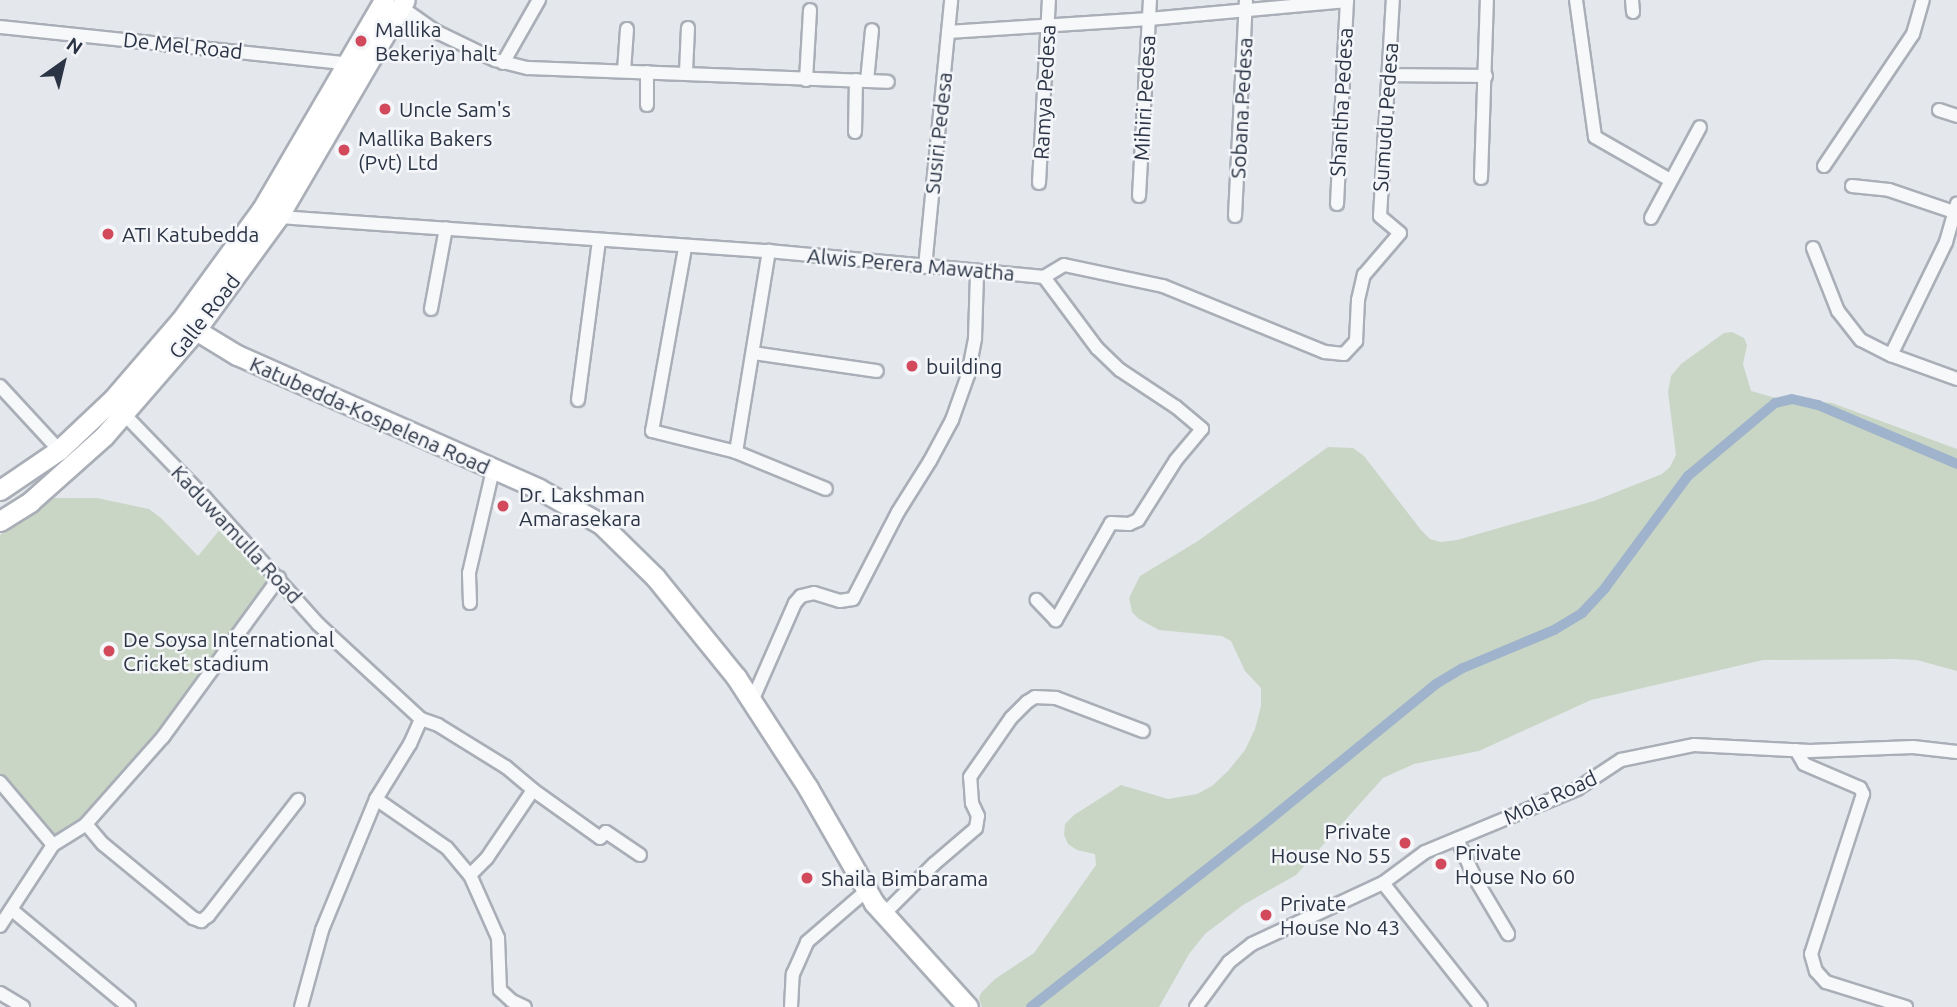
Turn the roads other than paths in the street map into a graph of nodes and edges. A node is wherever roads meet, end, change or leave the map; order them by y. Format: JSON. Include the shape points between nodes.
{"nodes":[{"id":1,"x":539,"y":0,"type":"edge"},
{"id":2,"x":951,"y":0,"type":"edge"},
{"id":3,"x":1049,"y":0,"type":"edge"},
{"id":4,"x":1150,"y":0,"type":"edge"},
{"id":5,"x":1393,"y":0,"type":"edge"},
{"id":6,"x":1487,"y":0,"type":"edge"},
{"id":7,"x":1576,"y":0,"type":"edge"},
{"id":8,"x":1923,"y":0,"type":"edge"},
{"id":9,"x":1347,"y":1,"type":"edge"},
{"id":10,"x":396,"y":2,"type":"edge"},
{"id":11,"x":1246,"y":5,"type":"edge"},
{"id":12,"x":810,"y":10,"type":"dead end"},
{"id":13,"x":1149,"y":19,"type":"junction"},
{"id":14,"x":1047,"y":25,"type":"junction"},
{"id":15,"x":0,"y":27,"type":"edge"},
{"id":16,"x":688,"y":28,"type":"dead end"},
{"id":17,"x":627,"y":29,"type":"dead end"},
{"id":18,"x":872,"y":30,"type":"dead end"},
{"id":19,"x":948,"y":32,"type":"junction"},
{"id":20,"x":503,"y":62,"type":"junction"},
{"id":21,"x":355,"y":67,"type":"junction"},
{"id":22,"x":624,"y":71,"type":"junction"},
{"id":23,"x":647,"y":72,"type":"junction"},
{"id":24,"x":686,"y":72,"type":"junction"},
{"id":25,"x":1388,"y":75,"type":"junction"},
{"id":26,"x":1486,"y":76,"type":"junction"},
{"id":27,"x":806,"y":80,"type":"junction"},
{"id":28,"x":861,"y":81,"type":"junction"},
{"id":29,"x":888,"y":82,"type":"dead end"},
{"id":30,"x":647,"y":105,"type":"dead end"},
{"id":31,"x":1939,"y":110,"type":"dead end"},
{"id":32,"x":1957,"y":116,"type":"edge"},
{"id":33,"x":1700,"y":127,"type":"dead end"},
{"id":34,"x":855,"y":132,"type":"dead end"},
{"id":35,"x":1824,"y":166,"type":"dead end"},
{"id":36,"x":1480,"y":178,"type":"dead end"},
{"id":37,"x":1670,"y":180,"type":"junction"},
{"id":38,"x":1039,"y":183,"type":"dead end"},
{"id":39,"x":1852,"y":186,"type":"dead end"},
{"id":40,"x":1139,"y":196,"type":"dead end"},
{"id":41,"x":1337,"y":204,"type":"dead end"},
{"id":42,"x":1956,"y":210,"type":"edge"},
{"id":43,"x":1235,"y":216,"type":"dead end"},
{"id":44,"x":278,"y":217,"type":"junction"},
{"id":45,"x":1651,"y":218,"type":"dead end"},
{"id":46,"x":446,"y":228,"type":"junction"},
{"id":47,"x":599,"y":240,"type":"junction"},
{"id":48,"x":685,"y":248,"type":"junction"},
{"id":49,"x":1813,"y":248,"type":"dead end"},
{"id":50,"x":769,"y":251,"type":"junction"},
{"id":51,"x":925,"y":267,"type":"junction"},
{"id":52,"x":977,"y":273,"type":"junction"},
{"id":53,"x":1044,"y":277,"type":"junction"},
{"id":54,"x":431,"y":309,"type":"dead end"},
{"id":55,"x":188,"y":326,"type":"junction"},
{"id":56,"x":753,"y":353,"type":"junction"},
{"id":57,"x":1891,"y":355,"type":"junction"},
{"id":58,"x":877,"y":371,"type":"dead end"},
{"id":59,"x":1957,"y":379,"type":"edge"},
{"id":60,"x":0,"y":386,"type":"edge"},
{"id":61,"x":578,"y":400,"type":"dead end"},
{"id":62,"x":124,"y":414,"type":"junction"},
{"id":63,"x":59,"y":450,"type":"junction"},
{"id":64,"x":736,"y":452,"type":"junction"},
{"id":65,"x":493,"y":470,"type":"junction"},
{"id":66,"x":826,"y":489,"type":"dead end"},
{"id":67,"x":0,"y":491,"type":"edge"},
{"id":68,"x":0,"y":521,"type":"edge"},
{"id":69,"x":279,"y":578,"type":"junction"},
{"id":70,"x":1037,"y":600,"type":"dead end"},
{"id":71,"x":470,"y":603,"type":"dead end"},
{"id":72,"x":752,"y":701,"type":"junction"},
{"id":73,"x":421,"y":719,"type":"junction"},
{"id":74,"x":1143,"y":731,"type":"dead end"},
{"id":75,"x":1796,"y":750,"type":"junction"},
{"id":76,"x":1957,"y":752,"type":"edge"},
{"id":77,"x":0,"y":782,"type":"edge"},
{"id":78,"x":533,"y":790,"type":"junction"},
{"id":79,"x":376,"y":799,"type":"junction"},
{"id":80,"x":298,"y":800,"type":"dead end"},
{"id":81,"x":86,"y":824,"type":"junction"},
{"id":82,"x":1457,"y":839,"type":"junction"},
{"id":83,"x":53,"y":845,"type":"junction"},
{"id":84,"x":640,"y":855,"type":"dead end"},
{"id":85,"x":470,"y":875,"type":"junction"},
{"id":86,"x":1383,"y":883,"type":"junction"},
{"id":87,"x":866,"y":891,"type":"junction"},
{"id":88,"x":12,"y":910,"type":"junction"},
{"id":89,"x":884,"y":915,"type":"junction"},
{"id":90,"x":0,"y":926,"type":"edge"},
{"id":91,"x":1508,"y":934,"type":"dead end"},
{"id":92,"x":0,"y":993,"type":"edge"},
{"id":93,"x":23,"y":1007,"type":"edge"},
{"id":94,"x":129,"y":1007,"type":"edge"},
{"id":95,"x":300,"y":1007,"type":"edge"},
{"id":96,"x":525,"y":1007,"type":"edge"},
{"id":97,"x":792,"y":1007,"type":"edge"},
{"id":98,"x":968,"y":1007,"type":"edge"},
{"id":99,"x":1196,"y":1007,"type":"edge"},
{"id":100,"x":1481,"y":1007,"type":"edge"},
{"id":101,"x":1906,"y":1007,"type":"edge"}],
"edges":[{"from":1,"to":20,"type":"street"},
{"from":2,"to":19,"type":"street","name":"Susiri Pedesa"},
{"from":3,"to":14,"type":"street","name":"Ramya Pedesa"},
{"from":4,"to":13,"type":"street","name":"Mihiri Pedesa"},
{"from":5,"to":25,"type":"street","name":"Sumudu Pedesa"},
{"from":6,"to":26,"type":"street"},
{"from":7,"to":37,"type":"street","via":[[1595,137]]},
{"from":8,"to":35,"type":"street","via":[[1913,34]]},
{"from":9,"to":11,"type":"street"},
{"from":9,"to":41,"type":"street","name":"Shantha Pedesa"},
{"from":10,"to":20,"type":"street","via":[[435,32]]},
{"from":10,"to":21,"type":"main road","name":"Galle Road"},
{"from":11,"to":13,"type":"street"},
{"from":11,"to":43,"type":"street","name":"Sobana Pedesa"},
{"from":12,"to":27,"type":"street"},
{"from":13,"to":14,"type":"street"},
{"from":13,"to":40,"type":"street","name":"Mihiri Pedesa"},
{"from":14,"to":19,"type":"street"},
{"from":14,"to":38,"type":"street","name":"Ramya Pedesa"},
{"from":15,"to":21,"type":"street","name":"De Mel Road"},
{"from":16,"to":24,"type":"street"},
{"from":17,"to":22,"type":"street"},
{"from":18,"to":28,"type":"street"},
{"from":19,"to":51,"type":"street","name":"Susiri Pedesa"},
{"from":20,"to":22,"type":"street","via":[[528,68]]},
{"from":21,"to":44,"type":"main road","name":"Galle Road"},
{"from":21,"to":55,"type":"main road"},
{"from":22,"to":23,"type":"street"},
{"from":23,"to":24,"type":"street"},
{"from":23,"to":30,"type":"street"},
{"from":24,"to":27,"type":"street"},
{"from":25,"to":26,"type":"street"},
{"from":25,"to":53,"type":"street","name":"Sumudu Pedesa","via":[[1380,216],[1400,233],[1364,275],[1356,341],[1344,354],[1325,352],[1163,286],[1065,265]]},
{"from":26,"to":36,"type":"street"},
{"from":27,"to":28,"type":"street"},
{"from":28,"to":29,"type":"street"},
{"from":28,"to":34,"type":"street"},
{"from":31,"to":32,"type":"street"},
{"from":33,"to":37,"type":"street"},
{"from":37,"to":45,"type":"street"},
{"from":39,"to":42,"type":"street","via":[[1889,190]]},
{"from":42,"to":57,"type":"street","via":[[1946,242]]},
{"from":44,"to":46,"type":"street","name":"Alwis Perera Mawatha"},
{"from":44,"to":55,"type":"main road","name":"Galle Road"},
{"from":46,"to":47,"type":"street","name":"Alwis Perera Mawatha"},
{"from":46,"to":54,"type":"street"},
{"from":47,"to":48,"type":"street","name":"Alwis Perera Mawatha"},
{"from":47,"to":61,"type":"street"},
{"from":48,"to":50,"type":"street","name":"Alwis Perera Mawatha"},
{"from":48,"to":64,"type":"street","via":[[652,431]]},
{"from":49,"to":57,"type":"street","via":[[1838,310],[1861,340]]},
{"from":50,"to":51,"type":"street","name":"Alwis Perera Mawatha"},
{"from":50,"to":56,"type":"street"},
{"from":51,"to":52,"type":"street","name":"Alwis Perera Mawatha"},
{"from":52,"to":53,"type":"street","name":"Alwis Perera Mawatha"},
{"from":52,"to":72,"type":"street","via":[[972,358],[961,399],[941,440],[853,599],[840,601],[814,593],[795,603]]},
{"from":53,"to":70,"type":"street","name":"Alwis Perera Mawatha","via":[[1097,348],[1202,429],[1138,520],[1111,523],[1056,620]]},
{"from":55,"to":62,"type":"main road","name":"Galle Road"},
{"from":55,"to":63,"type":"main road","name":"Galle Road"},
{"from":55,"to":65,"type":"main road","name":"Katubedda-Kospelena Road","via":[[279,375]]},
{"from":56,"to":58,"type":"street"},
{"from":56,"to":64,"type":"street"},
{"from":57,"to":59,"type":"street"},
{"from":60,"to":63,"type":"street"},
{"from":62,"to":68,"type":"main road","name":"Galle Road","via":[[30,502]]},
{"from":62,"to":69,"type":"street","name":"Kaduwamulla Road"},
{"from":63,"to":67,"type":"main road","name":"Galle Road"},
{"from":64,"to":66,"type":"street"},
{"from":65,"to":71,"type":"street","via":[[468,573]]},
{"from":65,"to":72,"type":"main road","name":"Katubedda-Kospelena Road","via":[[581,512],[611,533],[655,577]]},
{"from":69,"to":73,"type":"street","name":"Kaduwamulla Road","via":[[318,624]]},
{"from":69,"to":81,"type":"street","via":[[163,737]]},
{"from":72,"to":87,"type":"main road","name":"Katubedda-Kospelena Road"},
{"from":73,"to":78,"type":"street","name":"Kaduwamulla Road","via":[[506,767]]},
{"from":73,"to":79,"type":"street","via":[[411,744]]},
{"from":74,"to":89,"type":"street","via":[[1056,698],[1035,697],[1027,702],[970,778],[976,828]]},
{"from":75,"to":76,"type":"street","name":"Mola Road","via":[[1913,747]]},
{"from":75,"to":82,"type":"street","name":"Mola Road","via":[[1694,745],[1646,753],[1621,760],[1551,802]]},
{"from":75,"to":101,"type":"street","via":[[1804,764],[1860,788],[1863,794],[1811,954],[1816,971],[1826,982]]},
{"from":77,"to":83,"type":"street"},
{"from":78,"to":84,"type":"street","name":"Kaduwamulla Road","via":[[600,838],[606,832]]},
{"from":78,"to":85,"type":"street","via":[[487,858]]},
{"from":79,"to":85,"type":"street","via":[[447,848]]},
{"from":79,"to":95,"type":"street","via":[[322,930]]},
{"from":80,"to":81,"type":"street","via":[[201,921],[103,845]]},
{"from":81,"to":83,"type":"street"},
{"from":82,"to":86,"type":"street","name":"Mola Road","via":[[1425,852]]},
{"from":82,"to":91,"type":"street"},
{"from":83,"to":88,"type":"street"},
{"from":85,"to":96,"type":"street","via":[[498,938],[500,990]]},
{"from":86,"to":99,"type":"street","name":"Mola Road","via":[[1252,944],[1229,962]]},
{"from":86,"to":100,"type":"street"},
{"from":87,"to":89,"type":"main road","name":"Katubedda-Kospelena Road"},
{"from":87,"to":97,"type":"street","via":[[807,942],[793,974]]},
{"from":88,"to":90,"type":"street"},
{"from":88,"to":94,"type":"street"},
{"from":89,"to":98,"type":"main road","name":"Katubedda-Kospelena Road"},
{"from":92,"to":93,"type":"street"}]}
